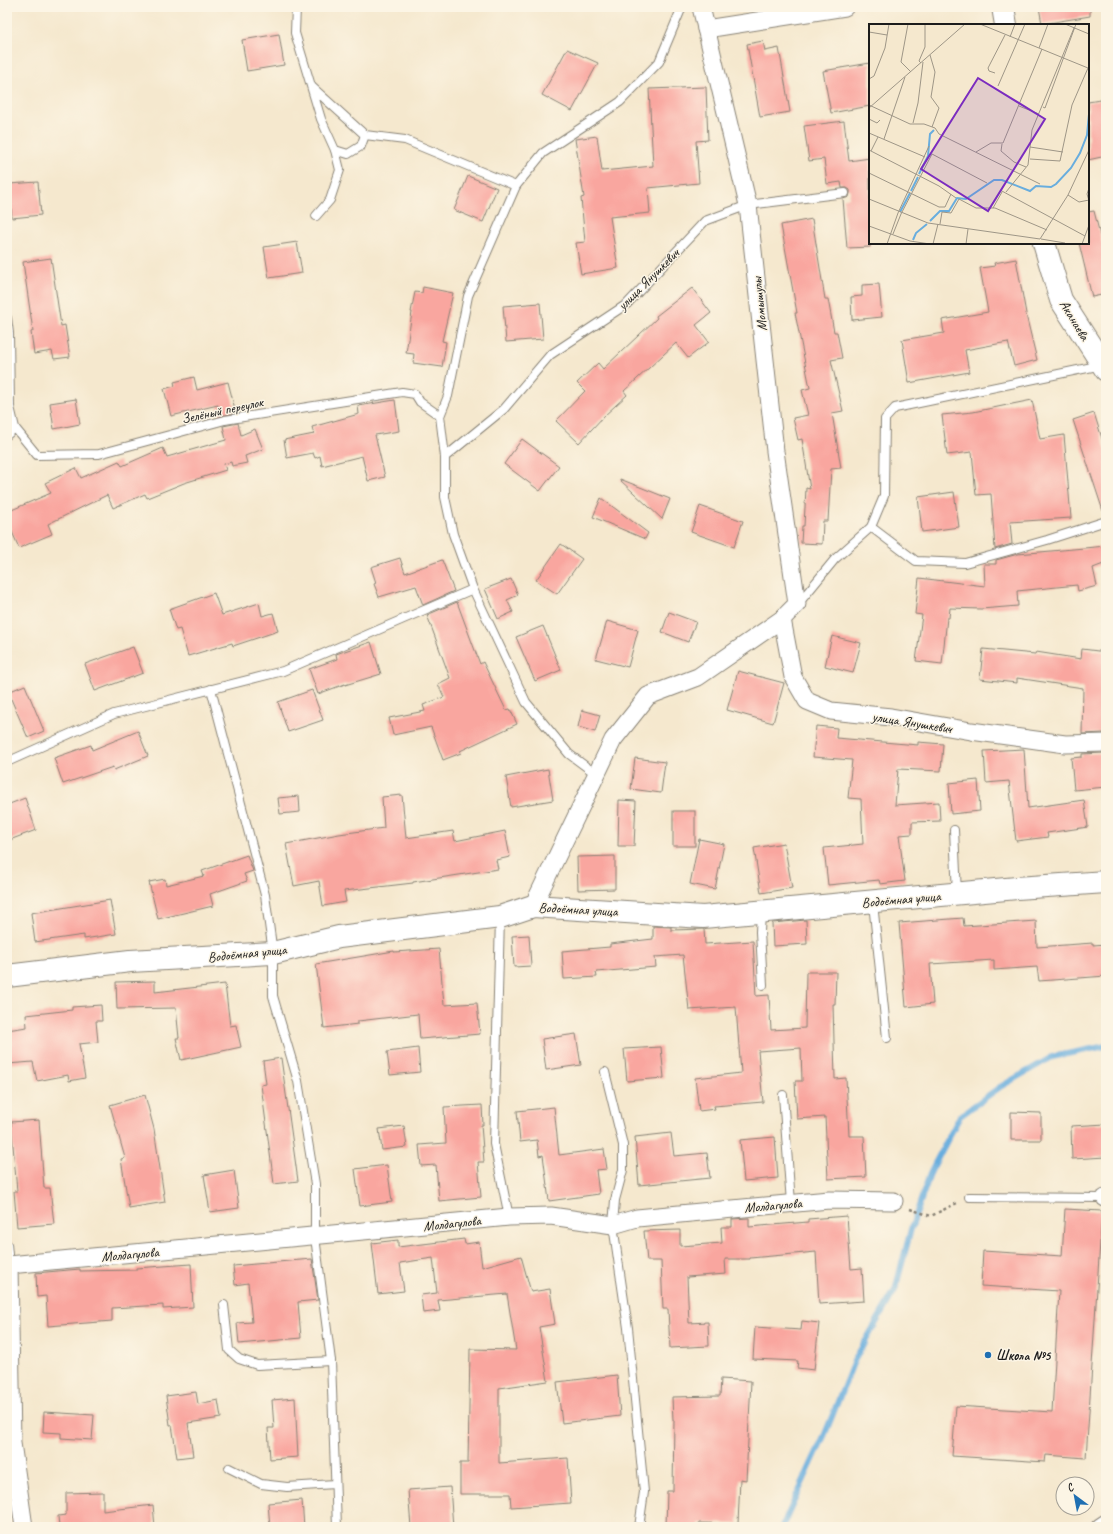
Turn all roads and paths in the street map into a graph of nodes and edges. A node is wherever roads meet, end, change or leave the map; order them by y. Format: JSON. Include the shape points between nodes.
{"nodes":[{"id":1,"x":296,"y":7,"type":"edge"},
{"id":2,"x":682,"y":7,"type":"edge"},
{"id":3,"x":701,"y":7,"type":"edge"},
{"id":4,"x":845,"y":7,"type":"edge"},
{"id":5,"x":1003,"y":7,"type":"edge"},
{"id":6,"x":801,"y":10,"type":"edge"},
{"id":7,"x":1006,"y":24,"type":"edge"},
{"id":8,"x":706,"y":29,"type":"junction"},
{"id":9,"x":312,"y":87,"type":"junction"},
{"id":10,"x":365,"y":136,"type":"junction"},
{"id":11,"x":335,"y":150,"type":"junction"},
{"id":12,"x":516,"y":186,"type":"junction"},
{"id":13,"x":844,"y":194,"type":"dead end"},
{"id":14,"x":748,"y":205,"type":"junction"},
{"id":15,"x":316,"y":216,"type":"dead end"},
{"id":16,"x":1044,"y":244,"type":"edge"},
{"id":17,"x":7,"y":318,"type":"edge"},
{"id":18,"x":1104,"y":367,"type":"edge"},
{"id":19,"x":440,"y":416,"type":"junction"},
{"id":20,"x":15,"y":428,"type":"junction"},
{"id":21,"x":7,"y":435,"type":"edge"},
{"id":22,"x":445,"y":457,"type":"junction"},
{"id":23,"x":1106,"y":521,"type":"edge"},
{"id":24,"x":871,"y":528,"type":"junction"},
{"id":25,"x":473,"y":589,"type":"junction"},
{"id":26,"x":797,"y":604,"type":"junction"},
{"id":27,"x":782,"y":619,"type":"junction"},
{"id":28,"x":211,"y":689,"type":"junction"},
{"id":29,"x":1106,"y":742,"type":"edge"},
{"id":30,"x":7,"y":762,"type":"edge"},
{"id":31,"x":596,"y":774,"type":"junction"},
{"id":32,"x":954,"y":830,"type":"dead end"},
{"id":33,"x":1106,"y":882,"type":"edge"},
{"id":34,"x":957,"y":894,"type":"junction"},
{"id":35,"x":873,"y":902,"type":"junction"},
{"id":36,"x":532,"y":906,"type":"junction"},
{"id":37,"x":761,"y":912,"type":"junction"},
{"id":38,"x":500,"y":917,"type":"junction"},
{"id":39,"x":273,"y":953,"type":"junction"},
{"id":40,"x":7,"y":976,"type":"edge"},
{"id":41,"x":763,"y":985,"type":"dead end"},
{"id":42,"x":887,"y":1038,"type":"dead end"},
{"id":43,"x":605,"y":1072,"type":"dead end"},
{"id":44,"x":783,"y":1095,"type":"dead end"},
{"id":45,"x":969,"y":1197,"type":"joint"},
{"id":46,"x":1105,"y":1198,"type":"edge"},
{"id":47,"x":791,"y":1203,"type":"junction"},
{"id":48,"x":900,"y":1205,"type":"joint"},
{"id":49,"x":509,"y":1217,"type":"junction"},
{"id":50,"x":613,"y":1225,"type":"junction"},
{"id":51,"x":315,"y":1237,"type":"junction"},
{"id":52,"x":7,"y":1244,"type":"edge"},
{"id":53,"x":10,"y":1265,"type":"junction"},
{"id":54,"x":224,"y":1305,"type":"dead end"},
{"id":55,"x":332,"y":1361,"type":"junction"},
{"id":56,"x":229,"y":1468,"type":"dead end"},
{"id":57,"x":335,"y":1484,"type":"junction"},
{"id":58,"x":1106,"y":1523,"type":"edge"},
{"id":59,"x":24,"y":1527,"type":"edge"},
{"id":60,"x":337,"y":1527,"type":"edge"},
{"id":61,"x":639,"y":1527,"type":"edge"},
{"id":62,"x":1100,"y":1527,"type":"edge"}],
"edges":[{"from":1,"to":9,"type":"lane","via":[[295,33]]},
{"from":2,"to":12,"type":"lane","via":[[659,62],[620,102],[543,153]]},
{"from":3,"to":8,"type":"street","name":"Момышулы"},
{"from":4,"to":6,"type":"street"},
{"from":5,"to":7,"type":"street"},
{"from":6,"to":8,"type":"street"},
{"from":8,"to":14,"type":"street","name":"Момышулы"},
{"from":9,"to":10,"type":"lane"},
{"from":9,"to":11,"type":"lane","via":[[321,119]]},
{"from":10,"to":11,"type":"lane","via":[[362,146],[348,154]]},
{"from":10,"to":12,"type":"lane","via":[[405,140]]},
{"from":11,"to":15,"type":"lane","via":[[340,170],[330,200]]},
{"from":12,"to":19,"type":"lane","via":[[468,296],[448,396]]},
{"from":13,"to":14,"type":"lane","name":"улица Янушкевич"},
{"from":14,"to":22,"type":"lane","name":"улица Янушкевич","via":[[705,221],[627,304],[550,355],[504,409]]},
{"from":14,"to":26,"type":"street","name":"Момышулы","via":[[775,450]]},
{"from":16,"to":18,"type":"street","name":"Аканаева","via":[[1061,300]]},
{"from":17,"to":20,"type":"lane","via":[[10,407]]},
{"from":18,"to":24,"type":"lane","via":[[895,408],[885,419],[884,496]]},
{"from":19,"to":20,"type":"lane","name":"Зелёный переулок","via":[[420,402],[415,394],[402,392],[225,420],[99,454],[37,455]]},
{"from":19,"to":22,"type":"lane"},
{"from":20,"to":21,"type":"lane"},
{"from":22,"to":25,"type":"lane","via":[[445,497],[453,534]]},
{"from":23,"to":24,"type":"lane","via":[[964,563],[916,561]]},
{"from":24,"to":26,"type":"lane","via":[[835,559]]},
{"from":25,"to":28,"type":"lane","via":[[283,671]]},
{"from":25,"to":31,"type":"lane","via":[[526,702],[569,754]]},
{"from":26,"to":27,"type":"street"},
{"from":27,"to":29,"type":"street","name":"улица Янушкевич","via":[[793,677],[807,701],[831,711],[891,717],[1065,744]]},
{"from":27,"to":31,"type":"street","via":[[698,677],[648,696],[613,740]]},
{"from":28,"to":30,"type":"lane","via":[[114,714]]},
{"from":28,"to":39,"type":"lane","via":[[265,895]]},
{"from":31,"to":36,"type":"street"},
{"from":32,"to":34,"type":"lane"},
{"from":33,"to":34,"type":"street","name":"Водоёмная улица"},
{"from":34,"to":35,"type":"street","name":"Водоёмная улица"},
{"from":35,"to":37,"type":"street","name":"Водоёмная улица"},
{"from":35,"to":42,"type":"lane"},
{"from":36,"to":37,"type":"street","name":"Водоёмная улица","via":[[703,917]]},
{"from":36,"to":38,"type":"street","name":"Водоёмная улица"},
{"from":37,"to":41,"type":"lane"},
{"from":38,"to":39,"type":"street","name":"Водоёмная улица","via":[[339,937]]},
{"from":38,"to":49,"type":"lane","via":[[494,1144]]},
{"from":39,"to":40,"type":"street","name":"Водоёмная улица","via":[[130,961]]},
{"from":39,"to":51,"type":"lane","via":[[274,996],[298,1081],[315,1184]]},
{"from":43,"to":50,"type":"lane","via":[[623,1145],[623,1170],[615,1200]]},
{"from":44,"to":47,"type":"lane"},
{"from":45,"to":46,"type":"lane"},
{"from":45,"to":48,"type":"path","via":[[931,1216]]},
{"from":47,"to":48,"type":"street","name":"Молдагулова","via":[[829,1200]]},
{"from":47,"to":50,"type":"street","name":"Молдагулова","via":[[637,1218]]},
{"from":49,"to":50,"type":"street","name":"Молдагулова","via":[[551,1216]]},
{"from":49,"to":51,"type":"street","name":"Молдагулова"},
{"from":50,"to":61,"type":"lane","via":[[628,1328],[644,1492]]},
{"from":51,"to":53,"type":"street","name":"Молдагулова"},
{"from":51,"to":55,"type":"lane"},
{"from":52,"to":53,"type":"lane"},
{"from":53,"to":59,"type":"street","via":[[12,1443]]},
{"from":54,"to":55,"type":"lane","via":[[229,1350],[239,1360],[257,1365]]},
{"from":55,"to":57,"type":"lane"},
{"from":56,"to":57,"type":"lane","via":[[261,1484],[287,1487]]},
{"from":57,"to":60,"type":"lane"},
{"from":58,"to":62,"type":"street"}]}
